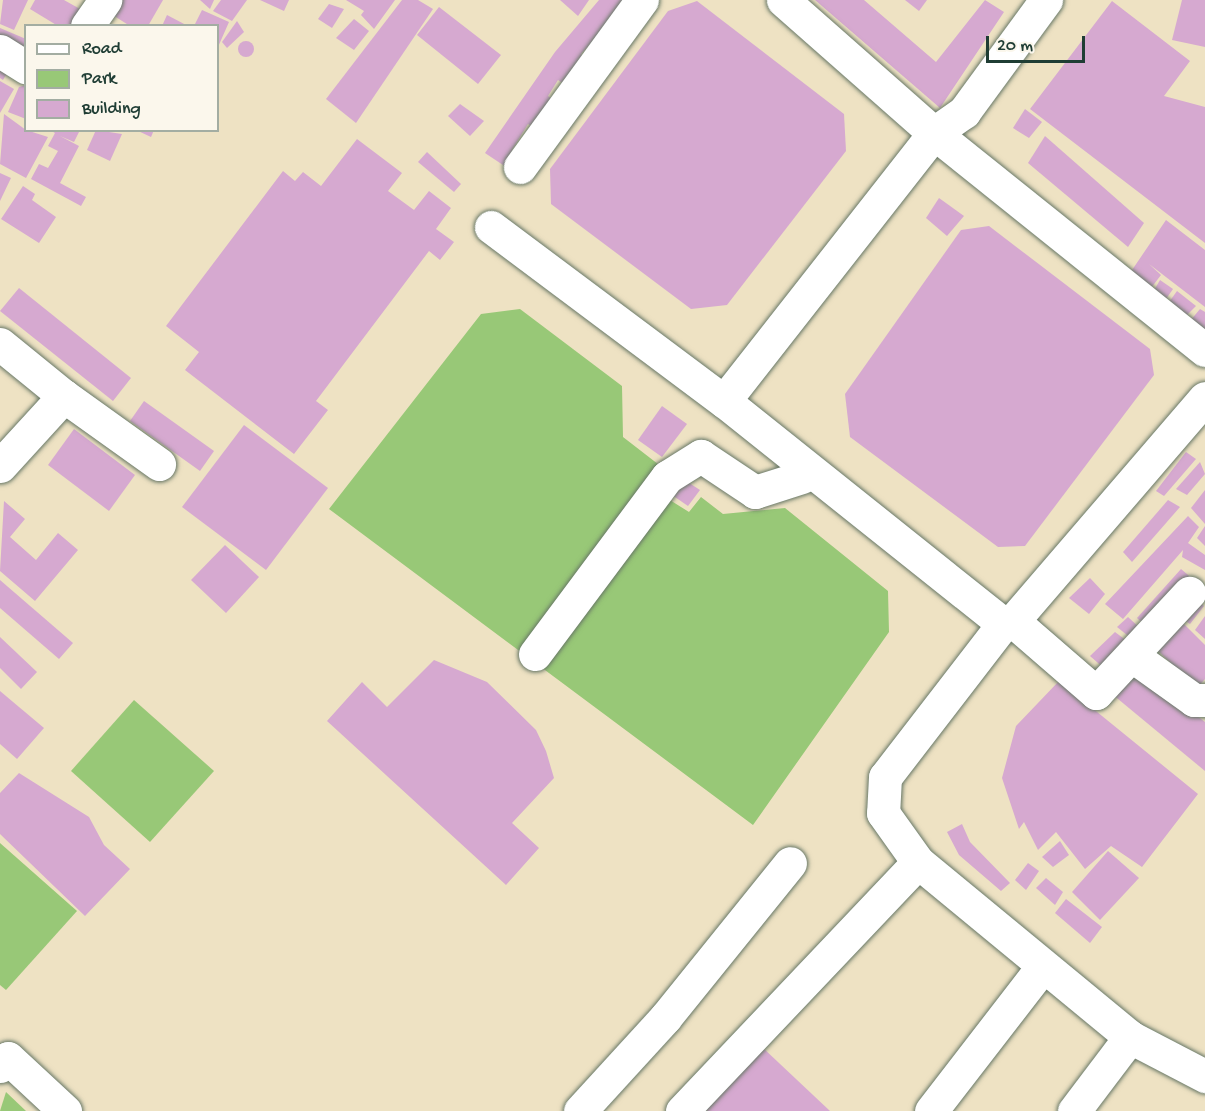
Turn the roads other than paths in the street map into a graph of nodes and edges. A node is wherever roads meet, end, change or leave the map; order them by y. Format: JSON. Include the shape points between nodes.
{"nodes":[{"id":1,"x":105,"y":0,"type":"edge"},
{"id":2,"x":642,"y":0,"type":"edge"},
{"id":3,"x":783,"y":0,"type":"edge"},
{"id":4,"x":1046,"y":0,"type":"edge"},
{"id":5,"x":88,"y":24,"type":"edge"},
{"id":6,"x":0,"y":51,"type":"edge"},
{"id":7,"x":24,"y":66,"type":"edge"},
{"id":8,"x":934,"y":133,"type":"junction"},
{"id":9,"x":520,"y":166,"type":"dead end"},
{"id":10,"x":491,"y":227,"type":"dead end"},
{"id":11,"x":0,"y":344,"type":"edge"},
{"id":12,"x":1205,"y":351,"type":"edge"},
{"id":13,"x":64,"y":396,"type":"junction"},
{"id":14,"x":1205,"y":398,"type":"edge"},
{"id":15,"x":723,"y":401,"type":"junction"},
{"id":16,"x":159,"y":464,"type":"dead end"},
{"id":17,"x":0,"y":466,"type":"edge"},
{"id":18,"x":802,"y":477,"type":"dead end"},
{"id":19,"x":1189,"y":593,"type":"dead end"},
{"id":20,"x":1008,"y":622,"type":"junction"},
{"id":21,"x":535,"y":654,"type":"dead end"},
{"id":22,"x":1134,"y":657,"type":"junction"},
{"id":23,"x":1205,"y":700,"type":"edge"},
{"id":24,"x":918,"y":861,"type":"junction"},
{"id":25,"x":790,"y":863,"type":"dead end"},
{"id":26,"x":1043,"y":966,"type":"junction"},
{"id":27,"x":1130,"y":1037,"type":"junction"},
{"id":28,"x":0,"y":1066,"type":"edge"},
{"id":29,"x":1205,"y":1076,"type":"edge"},
{"id":30,"x":64,"y":1111,"type":"edge"},
{"id":31,"x":580,"y":1111,"type":"edge"},
{"id":32,"x":681,"y":1111,"type":"edge"},
{"id":33,"x":931,"y":1111,"type":"edge"},
{"id":34,"x":1074,"y":1111,"type":"edge"}],
"edges":[{"from":1,"to":5,"type":"street"},
{"from":2,"to":9,"type":"street"},
{"from":3,"to":8,"type":"street"},
{"from":4,"to":8,"type":"street","via":[[964,112]]},
{"from":6,"to":7,"type":"street"},
{"from":8,"to":12,"type":"street"},
{"from":8,"to":15,"type":"street"},
{"from":10,"to":15,"type":"street"},
{"from":11,"to":13,"type":"street"},
{"from":13,"to":16,"type":"street"},
{"from":13,"to":17,"type":"street"},
{"from":14,"to":20,"type":"street"},
{"from":15,"to":20,"type":"street"},
{"from":18,"to":21,"type":"street","via":[[756,492],[701,456],[667,477]]},
{"from":19,"to":22,"type":"street"},
{"from":20,"to":22,"type":"street","via":[[1091,692]]},
{"from":20,"to":24,"type":"street","via":[[885,777],[883,813]]},
{"from":22,"to":23,"type":"street","via":[[1194,700]]},
{"from":24,"to":26,"type":"street"},
{"from":24,"to":32,"type":"street"},
{"from":25,"to":31,"type":"street","via":[[665,1018]]},
{"from":26,"to":27,"type":"street"},
{"from":26,"to":33,"type":"street"},
{"from":27,"to":29,"type":"street"},
{"from":27,"to":34,"type":"street"},
{"from":28,"to":30,"type":"street","via":[[8,1058]]}]}
